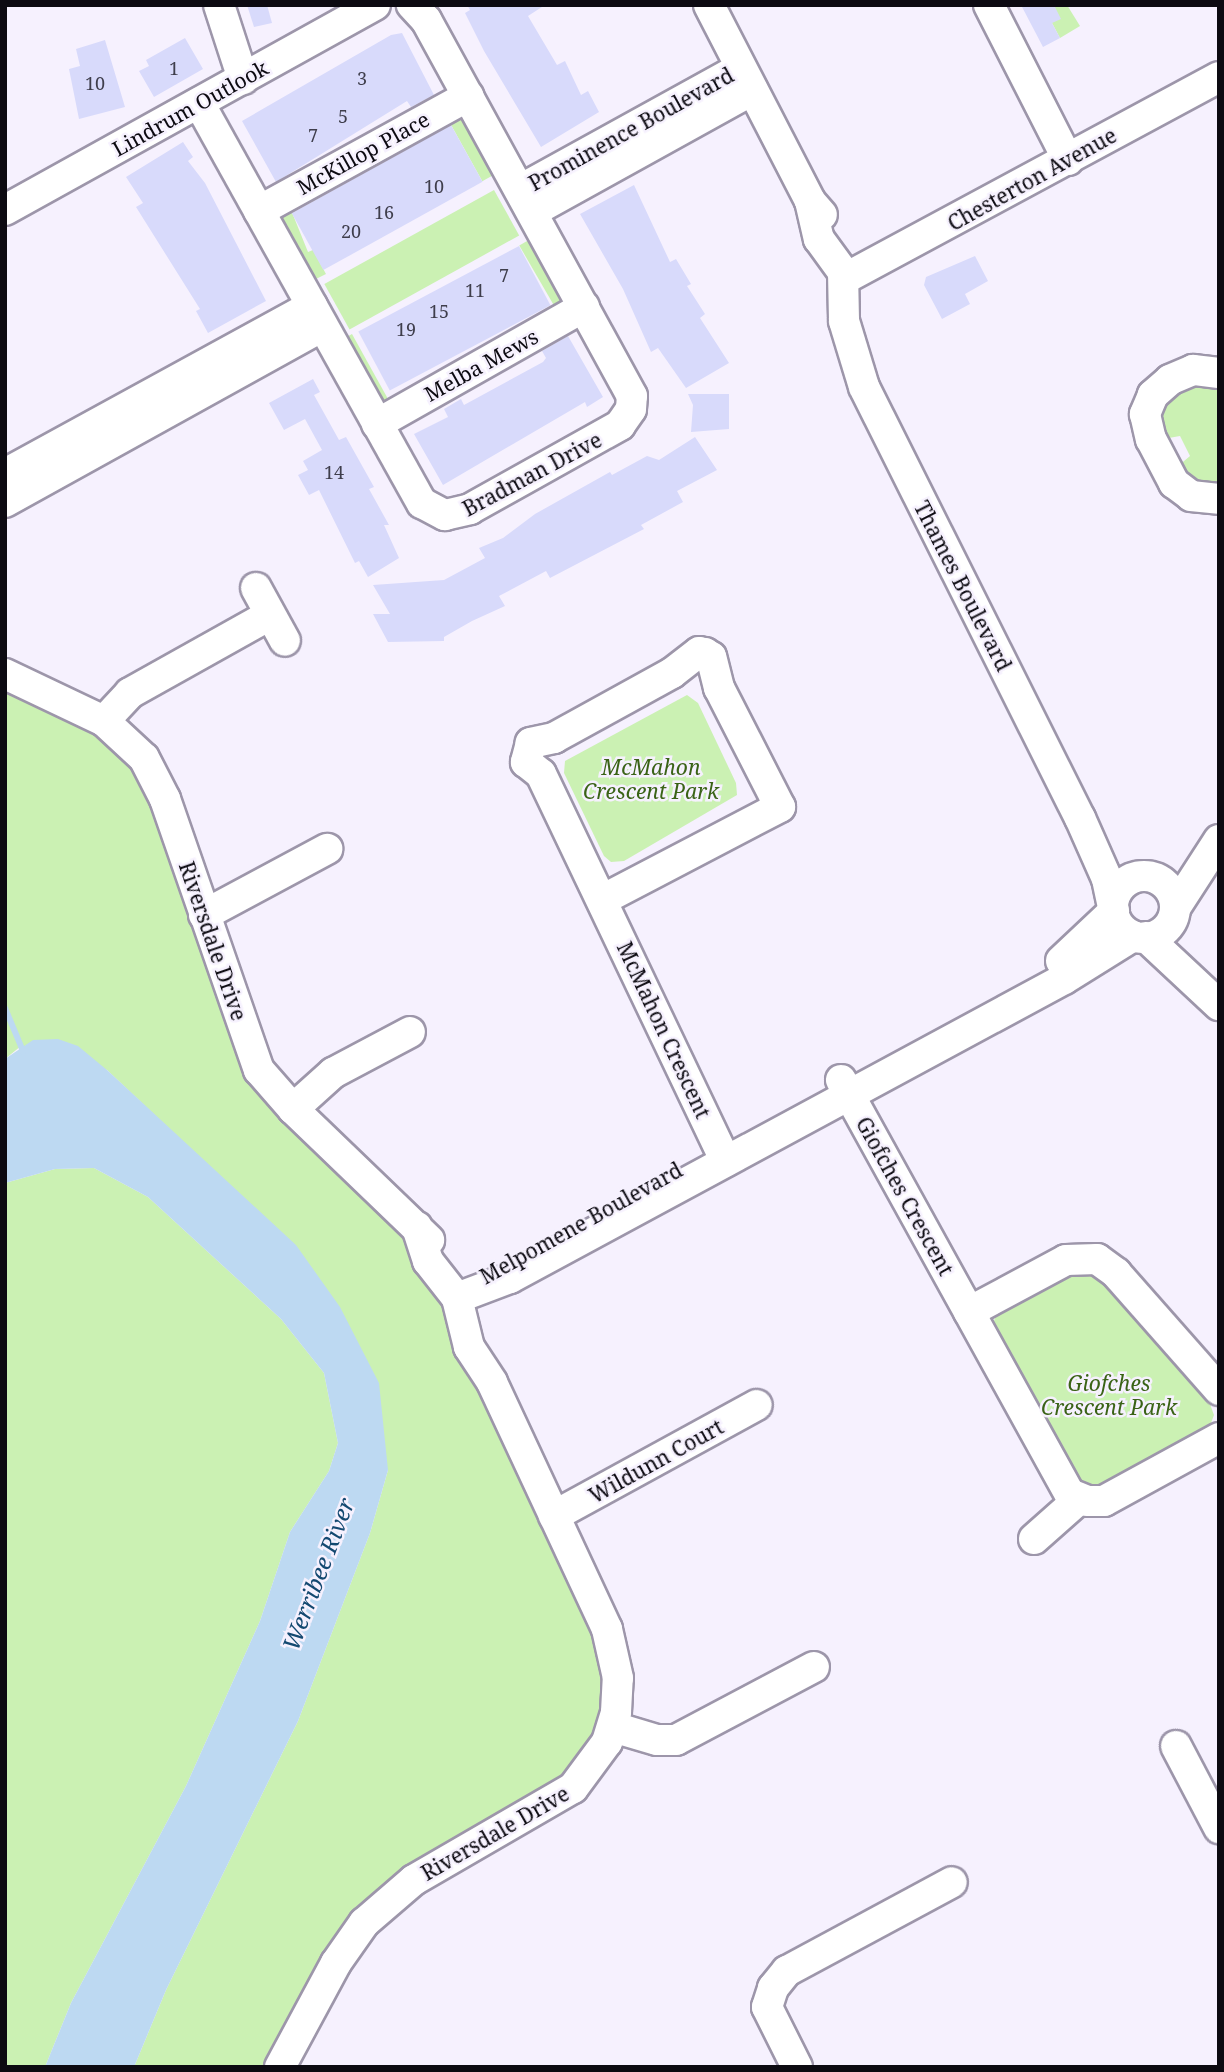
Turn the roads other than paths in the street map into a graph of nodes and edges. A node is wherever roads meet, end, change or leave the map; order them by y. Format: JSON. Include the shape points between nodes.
{"nodes":[{"id":1,"x":219,"y":5,"type":"edge"},
{"id":2,"x":375,"y":5,"type":"edge"},
{"id":3,"x":412,"y":5,"type":"edge"},
{"id":4,"x":709,"y":5,"type":"edge"},
{"id":5,"x":989,"y":5,"type":"edge"},
{"id":6,"x":1219,"y":77,"type":"edge"},
{"id":7,"x":243,"y":79,"type":"junction"},
{"id":8,"x":747,"y":79,"type":"junction"},
{"id":9,"x":468,"y":96,"type":"junction"},
{"id":10,"x":199,"y":103,"type":"junction"},
{"id":11,"x":1068,"y":159,"type":"junction"},
{"id":12,"x":526,"y":201,"type":"junction"},
{"id":13,"x":5,"y":210,"type":"edge"},
{"id":14,"x":259,"y":211,"type":"junction"},
{"id":15,"x":852,"y":276,"type":"junction"},
{"id":16,"x":584,"y":307,"type":"junction"},
{"id":17,"x":318,"y":316,"type":"junction"},
{"id":18,"x":1219,"y":373,"type":"edge"},
{"id":19,"x":377,"y":424,"type":"junction"},
{"id":20,"x":6,"y":494,"type":"edge"},
{"id":21,"x":1219,"y":499,"type":"edge"},
{"id":22,"x":256,"y":588,"type":"dead end"},
{"id":23,"x":268,"y":616,"type":"junction"},
{"id":24,"x":285,"y":641,"type":"dead end"},
{"id":25,"x":5,"y":674,"type":"edge"},
{"id":26,"x":104,"y":721,"type":"junction"},
{"id":27,"x":1080,"y":818,"type":"junction"},
{"id":28,"x":1215,"y":844,"type":"edge"},
{"id":29,"x":327,"y":849,"type":"dead end"},
{"id":30,"x":1152,"y":877,"type":"junction"},
{"id":31,"x":602,"y":900,"type":"junction"},
{"id":32,"x":1114,"y":909,"type":"junction"},
{"id":33,"x":204,"y":915,"type":"junction"},
{"id":34,"x":1173,"y":915,"type":"junction"},
{"id":35,"x":1140,"y":936,"type":"junction"},
{"id":36,"x":1212,"y":998,"type":"edge"},
{"id":37,"x":410,"y":1032,"type":"dead end"},
{"id":38,"x":846,"y":1088,"type":"junction"},
{"id":39,"x":293,"y":1109,"type":"junction"},
{"id":40,"x":723,"y":1154,"type":"junction"},
{"id":41,"x":465,"y":1294,"type":"junction"},
{"id":42,"x":969,"y":1311,"type":"junction"},
{"id":43,"x":1219,"y":1390,"type":"edge"},
{"id":44,"x":757,"y":1405,"type":"dead end"},
{"id":45,"x":1219,"y":1437,"type":"edge"},
{"id":46,"x":1079,"y":1499,"type":"junction"},
{"id":47,"x":554,"y":1516,"type":"junction"},
{"id":48,"x":1034,"y":1539,"type":"dead end"},
{"id":49,"x":814,"y":1667,"type":"dead end"},
{"id":50,"x":612,"y":1727,"type":"junction"},
{"id":51,"x":1176,"y":1746,"type":"dead end"},
{"id":52,"x":1219,"y":1828,"type":"edge"},
{"id":53,"x":952,"y":1882,"type":"dead end"},
{"id":54,"x":280,"y":2067,"type":"edge"},
{"id":55,"x":797,"y":2067,"type":"edge"}],
"edges":[{"from":1,"to":7,"type":"street"},
{"from":2,"to":7,"type":"street","name":"Lindrum Outlook"},
{"from":3,"to":9,"type":"street","name":"Bradman Drive","via":[[426,20]]},
{"from":4,"to":8,"type":"street"},
{"from":5,"to":11,"type":"street"},
{"from":6,"to":11,"type":"street","name":"Chesterton Avenue"},
{"from":7,"to":10,"type":"street","name":"Lindrum Outlook"},
{"from":8,"to":12,"type":"street","name":"Prominence Boulevard"},
{"from":8,"to":15,"type":"street","via":[[810,201],[819,239]]},
{"from":9,"to":12,"type":"street","name":"Bradman Drive"},
{"from":9,"to":14,"type":"street","name":"McKillop Place"},
{"from":10,"to":13,"type":"street","name":"Lindrum Outlook"},
{"from":10,"to":14,"type":"street","name":"Bradman Drive"},
{"from":11,"to":15,"type":"street","name":"Chesterton Avenue"},
{"from":12,"to":16,"type":"street","name":"Bradman Drive"},
{"from":14,"to":17,"type":"street","name":"Bradman Drive"},
{"from":15,"to":27,"type":"street","name":"Thames Boulevard","via":[[844,321],[870,401]]},
{"from":16,"to":19,"type":"street","name":"Melba Mews"},
{"from":16,"to":19,"type":"street","name":"Bradman Drive","via":[[632,396],[626,419],[613,430],[470,509],[444,515],[422,503]]},
{"from":17,"to":19,"type":"street","name":"Bradman Drive"},
{"from":17,"to":20,"type":"street"},
{"from":18,"to":21,"type":"street","via":[[1193,370],[1170,380],[1153,395],[1145,414],[1150,439],[1174,483],[1191,496]]},
{"from":22,"to":23,"type":"street"},
{"from":23,"to":24,"type":"street"},
{"from":23,"to":26,"type":"street","via":[[131,693]]},
{"from":25,"to":26,"type":"street","name":"Riversdale Drive"},
{"from":26,"to":33,"type":"street","name":"Riversdale Drive","via":[[133,745],[159,783]]},
{"from":27,"to":30,"type":"street","name":"Thames Boulevard","via":[[1125,863]]},
{"from":27,"to":32,"type":"street","name":"Thames Boulevard","via":[[1107,879]]},
{"from":28,"to":30,"type":"street"},
{"from":28,"to":34,"type":"street"},
{"from":29,"to":33,"type":"street"},
{"from":30,"to":32,"type":"street","via":[[1124,883]]},
{"from":30,"to":34,"type":"street","via":[[1170,889]]},
{"from":31,"to":31,"type":"street","name":"McMahon Crescent","via":[[541,774],[528,766],[526,752],[531,743],[554,738],[672,673],[699,652],[705,653],[711,657],[719,688],[780,807]]},
{"from":31,"to":40,"type":"street","name":"McMahon Crescent"},
{"from":32,"to":35,"type":"street","via":[[1120,926]]},
{"from":32,"to":38,"type":"street","name":"Melpomene Boulevard","via":[[1064,959]]},
{"from":33,"to":39,"type":"street","name":"Riversdale Drive","via":[[254,1060]]},
{"from":34,"to":35,"type":"street"},
{"from":34,"to":36,"type":"street"},
{"from":35,"to":36,"type":"street"},
{"from":35,"to":38,"type":"street","name":"Melpomene Boulevard"},
{"from":37,"to":39,"type":"street","via":[[333,1073]]},
{"from":38,"to":40,"type":"street","name":"Melpomene Boulevard"},
{"from":38,"to":42,"type":"street","name":"Giofches Crescent"},
{"from":39,"to":41,"type":"street","name":"Riversdale Drive","via":[[417,1227],[428,1261]]},
{"from":40,"to":41,"type":"street","name":"Melpomene Boulevard","via":[[491,1269]]},
{"from":41,"to":47,"type":"street","name":"Riversdale Drive","via":[[463,1333],[492,1382]]},
{"from":42,"to":43,"type":"street","via":[[1066,1260],[1097,1259],[1116,1273]]},
{"from":42,"to":46,"type":"street","name":"Giofches Crescent","via":[[1062,1485]]},
{"from":44,"to":47,"type":"street","name":"Wildunn Court"},
{"from":45,"to":46,"type":"street","via":[[1104,1501]]},
{"from":46,"to":48,"type":"street"},
{"from":47,"to":50,"type":"street","name":"Riversdale Drive","via":[[607,1629],[615,1658],[618,1696]]},
{"from":49,"to":50,"type":"street","via":[[676,1740],[657,1740]]},
{"from":50,"to":54,"type":"street","name":"Riversdale Drive","via":[[585,1776],[559,1800],[414,1880],[372,1914],[336,1963]]},
{"from":51,"to":52,"type":"street"},
{"from":53,"to":55,"type":"street","via":[[787,1971],[773,1988],[767,2007]]}]}
